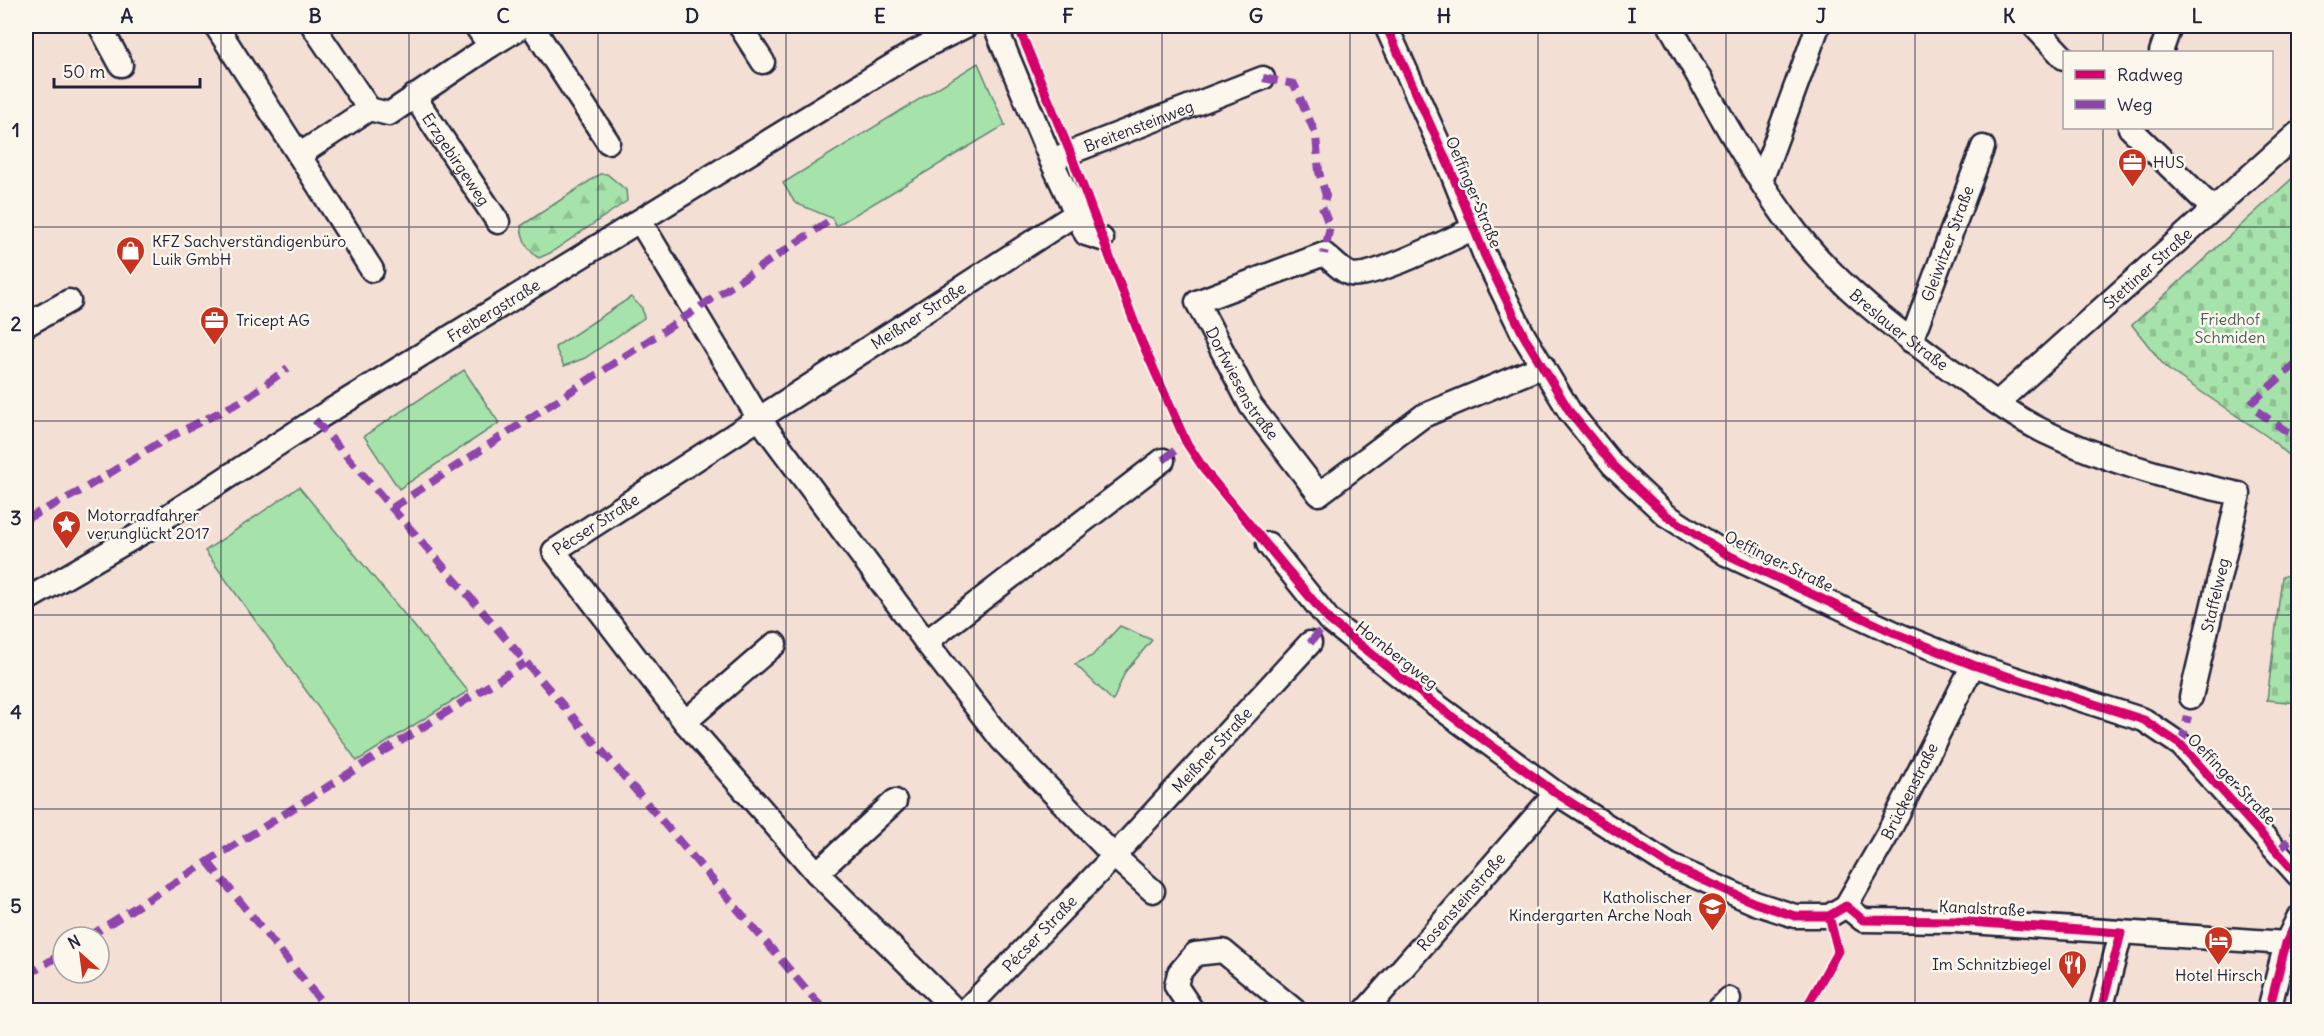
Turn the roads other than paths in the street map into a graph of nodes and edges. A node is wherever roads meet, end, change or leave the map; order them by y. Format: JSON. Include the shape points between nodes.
{"nodes":[{"id":1,"x":100,"y":26,"type":"edge"},
{"id":2,"x":216,"y":26,"type":"edge"},
{"id":3,"x":314,"y":26,"type":"edge"},
{"id":4,"x":476,"y":26,"type":"edge"},
{"id":5,"x":523,"y":26,"type":"edge"},
{"id":6,"x":532,"y":26,"type":"edge"},
{"id":7,"x":740,"y":26,"type":"edge"},
{"id":8,"x":966,"y":26,"type":"edge"},
{"id":9,"x":995,"y":26,"type":"edge"},
{"id":10,"x":1386,"y":26,"type":"edge"},
{"id":11,"x":1670,"y":26,"type":"edge"},
{"id":12,"x":1818,"y":26,"type":"edge"},
{"id":13,"x":2034,"y":26,"type":"edge"},
{"id":14,"x":2170,"y":26,"type":"edge"},
{"id":15,"x":490,"y":46,"type":"junction"},
{"id":16,"x":2161,"y":51,"type":"edge"},
{"id":17,"x":2063,"y":57,"type":"edge"},
{"id":18,"x":764,"y":62,"type":"dead end"},
{"id":19,"x":121,"y":66,"type":"dead end"},
{"id":20,"x":1263,"y":78,"type":"dead end"},
{"id":21,"x":414,"y":96,"type":"junction"},
{"id":22,"x":369,"y":109,"type":"junction"},
{"id":23,"x":2133,"y":129,"type":"edge"},
{"id":24,"x":2298,"y":133,"type":"edge"},
{"id":25,"x":608,"y":142,"type":"dead end"},
{"id":26,"x":1983,"y":147,"type":"dead end"},
{"id":27,"x":299,"y":155,"type":"junction"},
{"id":28,"x":1051,"y":160,"type":"junction"},
{"id":29,"x":1761,"y":181,"type":"junction"},
{"id":30,"x":2212,"y":208,"type":"junction"},
{"id":31,"x":1077,"y":213,"type":"junction"},
{"id":32,"x":640,"y":221,"type":"junction"},
{"id":33,"x":498,"y":222,"type":"dead end"},
{"id":34,"x":1473,"y":229,"type":"junction"},
{"id":35,"x":1102,"y":239,"type":"dead end"},
{"id":36,"x":372,"y":270,"type":"dead end"},
{"id":37,"x":69,"y":301,"type":"dead end"},
{"id":38,"x":26,"y":324,"type":"edge"},
{"id":39,"x":1911,"y":341,"type":"junction"},
{"id":40,"x":1543,"y":366,"type":"junction"},
{"id":41,"x":1997,"y":403,"type":"junction"},
{"id":42,"x":758,"y":417,"type":"junction"},
{"id":43,"x":1162,"y":460,"type":"dead end"},
{"id":44,"x":2239,"y":494,"type":"joint"},
{"id":45,"x":1268,"y":544,"type":"dead end"},
{"id":46,"x":26,"y":600,"type":"edge"},
{"id":47,"x":926,"y":642,"type":"junction"},
{"id":48,"x":1310,"y":643,"type":"dead end"},
{"id":49,"x":775,"y":644,"type":"dead end"},
{"id":50,"x":1973,"y":665,"type":"junction"},
{"id":51,"x":2191,"y":696,"type":"dead end"},
{"id":52,"x":685,"y":722,"type":"junction"},
{"id":53,"x":1556,"y":793,"type":"junction"},
{"id":54,"x":895,"y":801,"type":"dead end"},
{"id":55,"x":1114,"y":856,"type":"junction"},
{"id":56,"x":817,"y":873,"type":"junction"},
{"id":57,"x":2298,"y":875,"type":"edge"},
{"id":58,"x":1153,"y":891,"type":"dead end"},
{"id":59,"x":1842,"y":909,"type":"junction"},
{"id":60,"x":2298,"y":918,"type":"edge"},
{"id":61,"x":2121,"y":933,"type":"junction"},
{"id":62,"x":2286,"y":943,"type":"junction"},
{"id":63,"x":1188,"y":1006,"type":"edge"},
{"id":64,"x":955,"y":1011,"type":"edge"},
{"id":65,"x":966,"y":1011,"type":"edge"},
{"id":66,"x":1294,"y":1011,"type":"edge"},
{"id":67,"x":1366,"y":1011,"type":"edge"},
{"id":68,"x":2101,"y":1011,"type":"edge"},
{"id":69,"x":2269,"y":1011,"type":"edge"}],
"edges":[{"from":1,"to":19,"type":"street"},
{"from":2,"to":27,"type":"street"},
{"from":3,"to":22,"type":"street"},
{"from":4,"to":15,"type":"street"},
{"from":5,"to":15,"type":"street","name":"Erzgebirgeweg"},
{"from":6,"to":25,"type":"street"},
{"from":7,"to":18,"type":"street"},
{"from":8,"to":32,"type":"street","name":"Freibergstraße","via":[[914,52]]},
{"from":9,"to":28,"type":"street"},
{"from":10,"to":34,"type":"street","name":"Oeffinger Straße"},
{"from":11,"to":29,"type":"street","name":"Breslauer Straße"},
{"from":12,"to":29,"type":"street"},
{"from":13,"to":17,"type":"street"},
{"from":14,"to":16,"type":"street"},
{"from":15,"to":21,"type":"street","name":"Erzgebirgeweg"},
{"from":20,"to":28,"type":"street","name":"Breitensteinweg"},
{"from":21,"to":22,"type":"street","name":"Erzgebirgeweg","via":[[389,114]]},
{"from":21,"to":33,"type":"street","name":"Erzgebirgeweg"},
{"from":22,"to":27,"type":"street"},
{"from":23,"to":30,"type":"street"},
{"from":24,"to":30,"type":"street","name":"Stettiner Straße"},
{"from":26,"to":39,"type":"street","name":"Gleiwitzer Straße"},
{"from":27,"to":36,"type":"street"},
{"from":28,"to":31,"type":"street"},
{"from":29,"to":39,"type":"street","name":"Breslauer Straße","via":[[1827,267]]},
{"from":30,"to":41,"type":"street","name":"Stettiner Straße"},
{"from":31,"to":35,"type":"street","via":[[1086,234]]},
{"from":31,"to":42,"type":"street","name":"Meißner Straße"},
{"from":32,"to":42,"type":"street"},
{"from":32,"to":46,"type":"street","name":"Freibergstraße","via":[[326,414],[145,531]]},
{"from":34,"to":40,"type":"street","name":"Oeffinger Straße","via":[[1519,326]]},
{"from":34,"to":40,"type":"street","name":"Dorfwiesenstraße","via":[[1361,275],[1348,274],[1324,254],[1197,302],[1251,406],[1319,494],[1423,416]]},
{"from":37,"to":38,"type":"street"},
{"from":39,"to":41,"type":"street","name":"Breslauer Straße"},
{"from":40,"to":50,"type":"street","name":"Oeffinger Straße","via":[[1570,411],[1613,465],[1666,515],[1726,554]]},
{"from":41,"to":44,"type":"street","name":"Breslauer Straße","via":[[2043,431],[2115,462],[2188,484]]},
{"from":42,"to":47,"type":"street"},
{"from":42,"to":52,"type":"street","name":"Pécser Straße","via":[[554,551]]},
{"from":43,"to":47,"type":"street"},
{"from":44,"to":51,"type":"street","name":"Staffelweg"},
{"from":45,"to":53,"type":"street","name":"Hornbergweg","via":[[1329,620],[1422,695]]},
{"from":47,"to":55,"type":"street","via":[[1000,739]]},
{"from":48,"to":55,"type":"street","name":"Meißner Straße"},
{"from":49,"to":52,"type":"street"},
{"from":50,"to":57,"type":"street","name":"Oeffinger Straße","via":[[2144,720],[2181,745]]},
{"from":50,"to":59,"type":"street","name":"Brückenstraße","via":[[1887,835]]},
{"from":52,"to":56,"type":"street","name":"Pécser Straße"},
{"from":53,"to":59,"type":"street","name":"Hornbergweg","via":[[1669,865],[1755,903],[1807,917],[1829,916]]},
{"from":53,"to":67,"type":"street","name":"Rosensteinstraße"},
{"from":54,"to":56,"type":"street"},
{"from":55,"to":58,"type":"street"},
{"from":55,"to":65,"type":"street","name":"Pécser Straße"},
{"from":56,"to":64,"type":"street","name":"Pécser Straße"},
{"from":59,"to":61,"type":"street","name":"Kanalstraße","via":[[1863,920],[1955,921]]},
{"from":60,"to":62,"type":"street"},
{"from":61,"to":62,"type":"street","name":"Kanalstraße"},
{"from":61,"to":68,"type":"street"},
{"from":62,"to":69,"type":"street"},
{"from":63,"to":66,"type":"street","via":[[1176,986],[1179,973],[1195,954],[1223,951]]}]}
